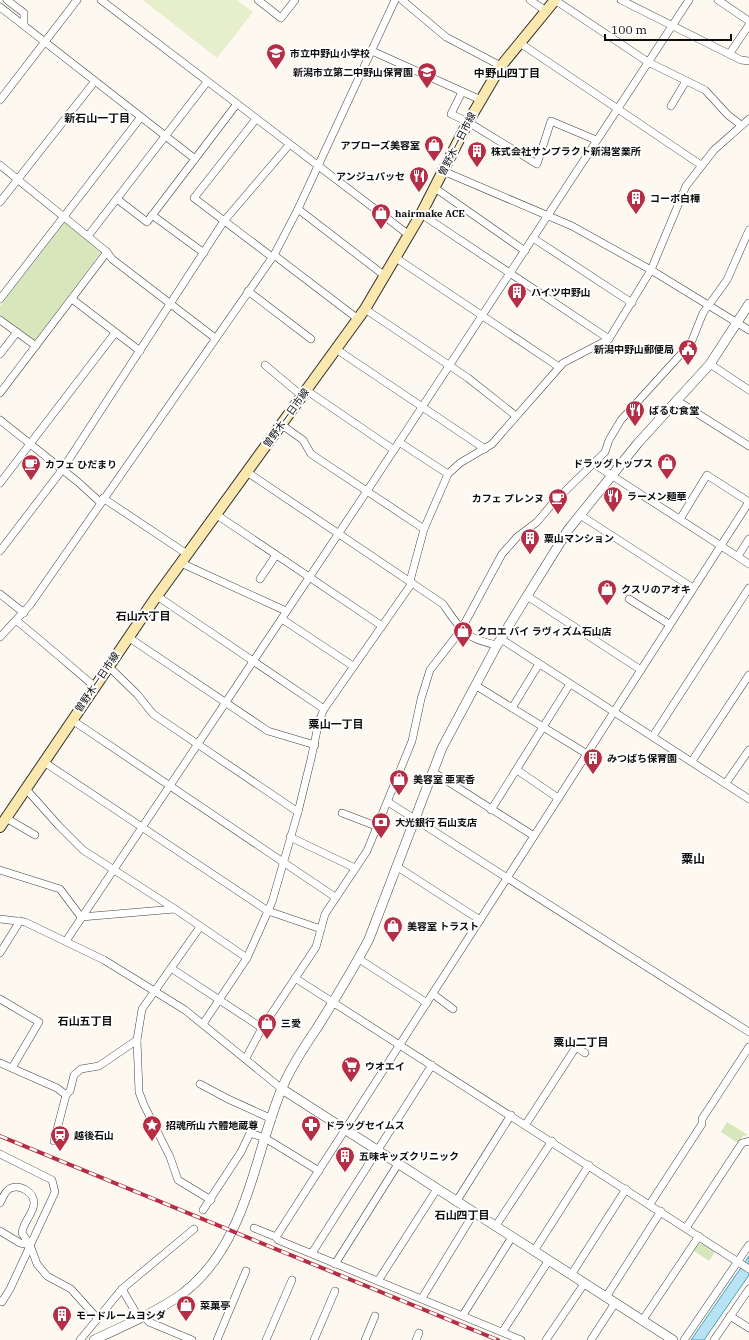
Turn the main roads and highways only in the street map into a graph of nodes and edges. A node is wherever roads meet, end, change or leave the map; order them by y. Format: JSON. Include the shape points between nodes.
{"nodes":[{"id":1,"x":555,"y":0,"type":"edge"},
{"id":2,"x":0,"y":827,"type":"edge"}],
"edges":[{"from":1,"to":2,"type":"main road","name":"曽野木一日市線","via":[[501,66],[468,122],[421,214],[365,309],[128,637]]}]}
